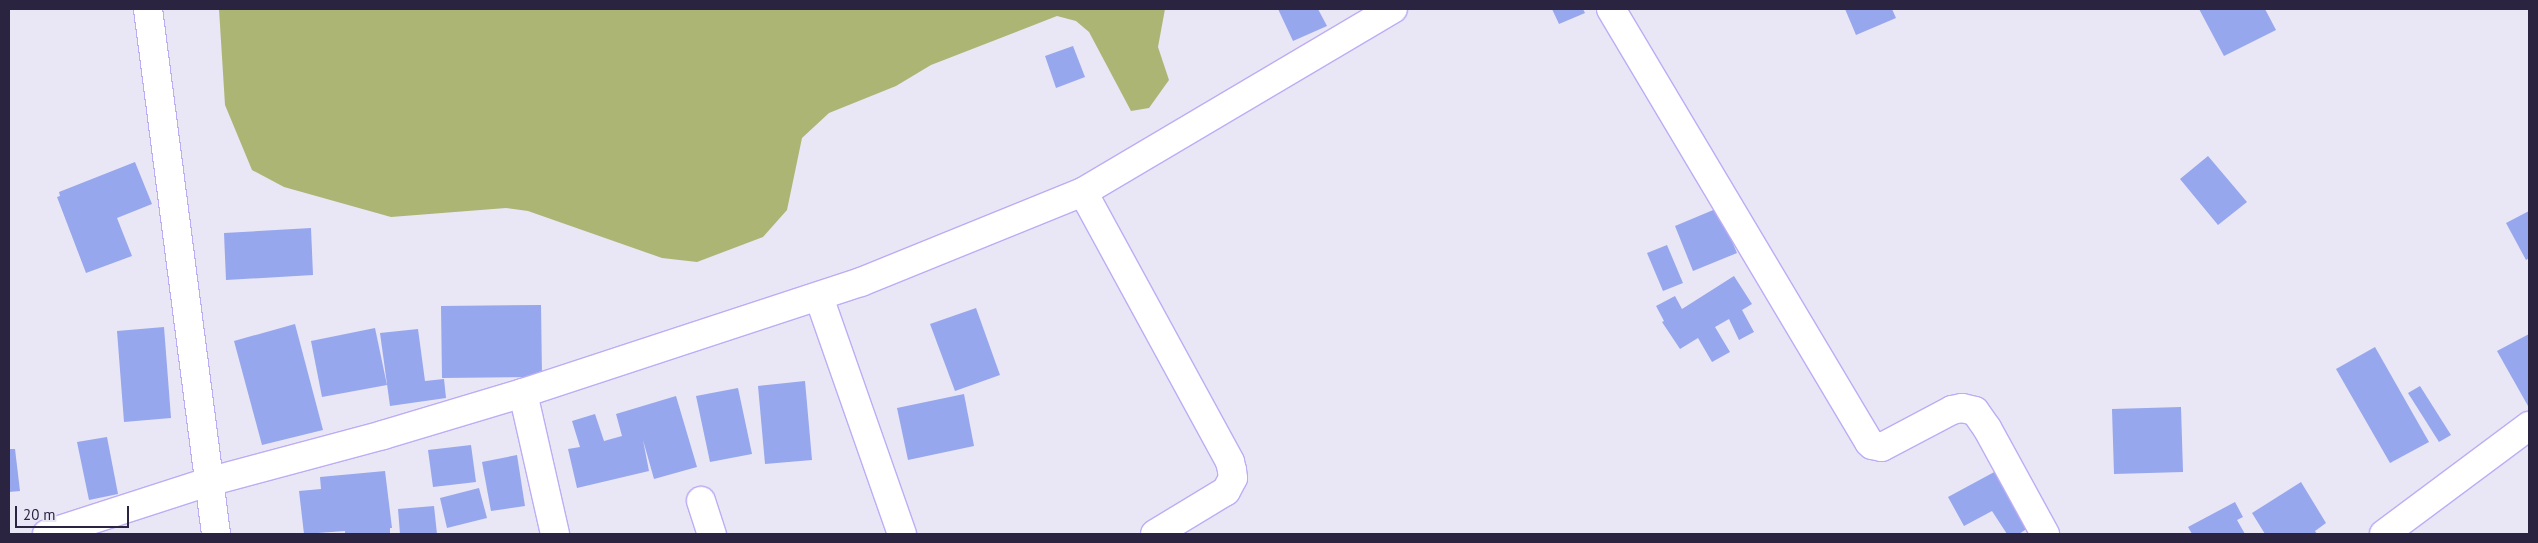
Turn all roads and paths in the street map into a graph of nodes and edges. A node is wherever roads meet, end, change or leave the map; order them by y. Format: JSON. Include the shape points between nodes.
{"nodes":[{"id":1,"x":148,"y":9,"type":"edge"},
{"id":2,"x":1393,"y":9,"type":"edge"},
{"id":3,"x":1611,"y":9,"type":"edge"},
{"id":4,"x":1083,"y":192,"type":"junction"},
{"id":5,"x":819,"y":297,"type":"junction"},
{"id":6,"x":523,"y":393,"type":"junction"},
{"id":7,"x":2529,"y":427,"type":"edge"},
{"id":8,"x":208,"y":482,"type":"junction"},
{"id":9,"x":702,"y":501,"type":"dead end"},
{"id":10,"x":47,"y":534,"type":"edge"},
{"id":11,"x":216,"y":534,"type":"edge"},
{"id":12,"x":555,"y":534,"type":"edge"},
{"id":13,"x":712,"y":534,"type":"edge"},
{"id":14,"x":902,"y":534,"type":"edge"},
{"id":15,"x":1155,"y":534,"type":"edge"},
{"id":16,"x":2045,"y":534,"type":"edge"},
{"id":17,"x":2384,"y":534,"type":"edge"}],
"edges":[{"from":1,"to":8,"type":"street"},
{"from":2,"to":4,"type":"street"},
{"from":3,"to":16,"type":"street","via":[[1869,442],[1882,447],[1952,410],[1974,411],[1987,428]]},
{"from":4,"to":5,"type":"street"},
{"from":4,"to":15,"type":"street","via":[[1232,470],[1233,478],[1226,491]]},
{"from":5,"to":6,"type":"street"},
{"from":5,"to":14,"type":"street"},
{"from":6,"to":8,"type":"street"},
{"from":6,"to":12,"type":"street"},
{"from":7,"to":17,"type":"street"},
{"from":8,"to":10,"type":"street"},
{"from":8,"to":11,"type":"street"},
{"from":9,"to":13,"type":"street"}]}
